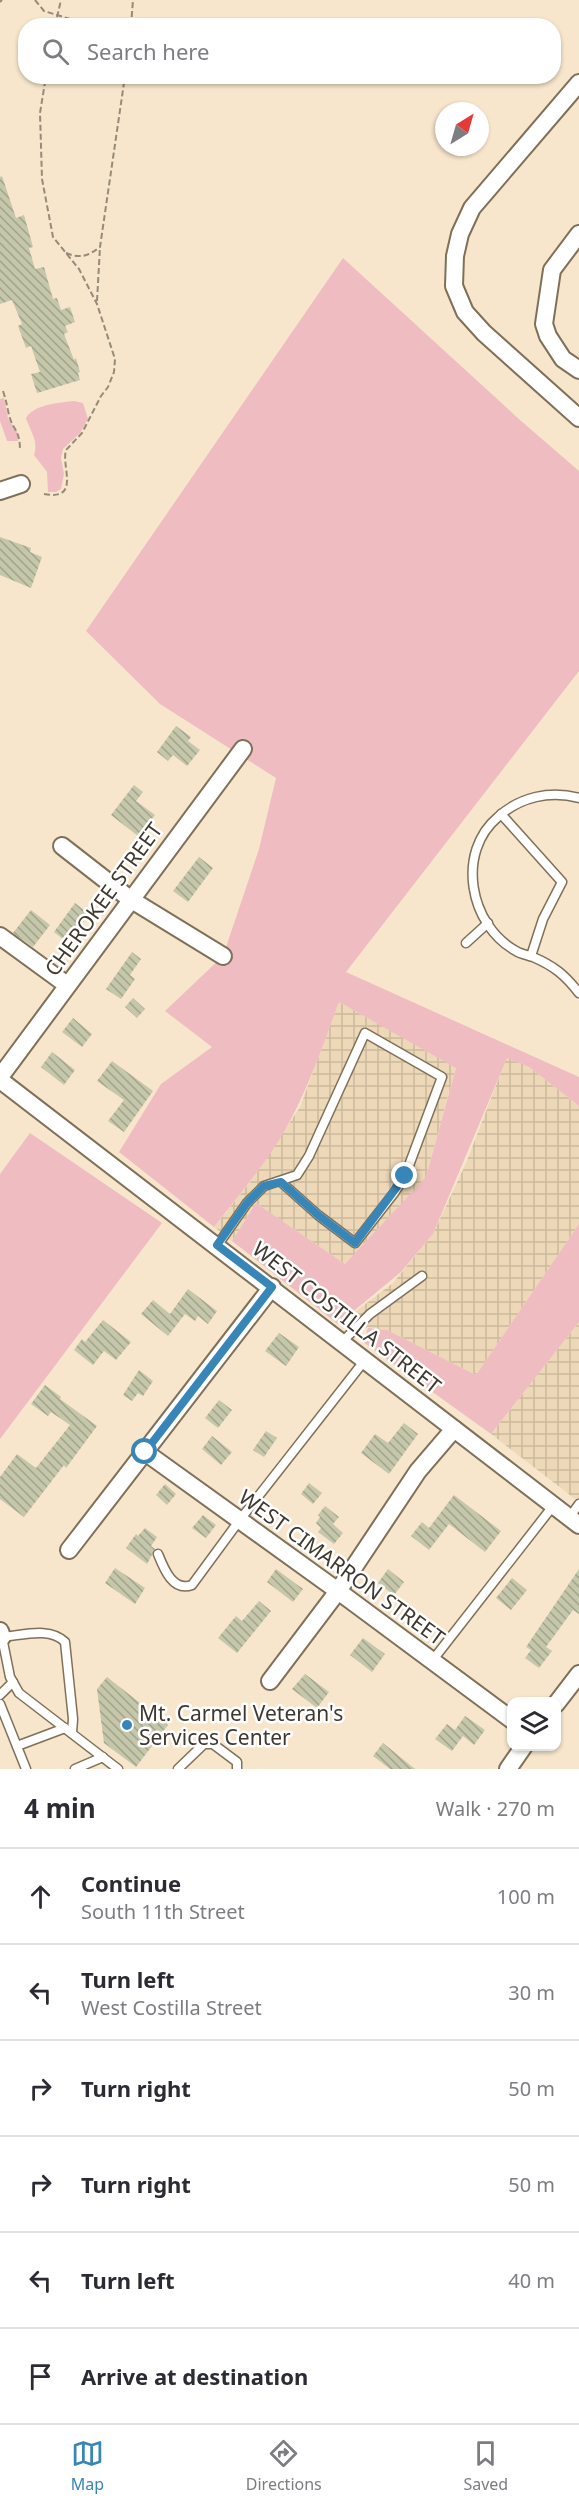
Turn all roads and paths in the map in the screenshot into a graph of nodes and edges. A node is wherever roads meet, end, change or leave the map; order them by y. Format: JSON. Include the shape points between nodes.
{"nodes":[{"id":1,"x":35,"y":0,"type":"edge"},
{"id":2,"x":61,"y":0,"type":"edge"},
{"id":3,"x":133,"y":0,"type":"edge"},
{"id":4,"x":57,"y":15,"type":"junction"},
{"id":5,"x":56,"y":18,"type":"edge"},
{"id":6,"x":67,"y":18,"type":"edge"},
{"id":7,"x":132,"y":18,"type":"edge"},
{"id":8,"x":579,"y":83,"type":"edge"},
{"id":9,"x":45,"y":84,"type":"edge"},
{"id":10,"x":124,"y":84,"type":"edge"},
{"id":11,"x":579,"y":234,"type":"edge"},
{"id":12,"x":100,"y":247,"type":"junction"},
{"id":13,"x":64,"y":252,"type":"junction"},
{"id":14,"x":97,"y":304,"type":"junction"},
{"id":15,"x":579,"y":370,"type":"edge"},
{"id":16,"x":3,"y":391,"type":"dead end"},
{"id":17,"x":579,"y":418,"type":"edge"},
{"id":18,"x":20,"y":451,"type":"dead end"},
{"id":19,"x":21,"y":484,"type":"dead end"},
{"id":20,"x":0,"y":491,"type":"edge"},
{"id":21,"x":44,"y":494,"type":"dead end"},
{"id":22,"x":243,"y":749,"type":"dead end"},
{"id":23,"x":579,"y":798,"type":"edge"},
{"id":24,"x":501,"y":814,"type":"junction"},
{"id":25,"x":62,"y":846,"type":"dead end"},
{"id":26,"x":130,"y":899,"type":"junction"},
{"id":27,"x":488,"y":922,"type":"junction"},
{"id":28,"x":0,"y":936,"type":"edge"},
{"id":29,"x":466,"y":943,"type":"dead end"},
{"id":30,"x":223,"y":956,"type":"dead end"},
{"id":31,"x":531,"y":956,"type":"junction"},
{"id":32,"x":67,"y":985,"type":"junction"},
{"id":33,"x":579,"y":993,"type":"edge"},
{"id":34,"x":0,"y":1079,"type":"edge"},
{"id":35,"x":281,"y":1182,"type":"junction"},
{"id":36,"x":217,"y":1245,"type":"junction"},
{"id":37,"x":422,"y":1276,"type":"dead end"},
{"id":38,"x":272,"y":1287,"type":"junction"},
{"id":39,"x":342,"y":1342,"type":"junction"},
{"id":40,"x":365,"y":1360,"type":"junction"},
{"id":41,"x":454,"y":1429,"type":"junction"},
{"id":42,"x":145,"y":1452,"type":"junction"},
{"id":43,"x":579,"y":1504,"type":"edge"},
{"id":44,"x":554,"y":1506,"type":"junction"},
{"id":45,"x":239,"y":1521,"type":"junction"},
{"id":46,"x":574,"y":1522,"type":"edge"},
{"id":47,"x":69,"y":1550,"type":"dead end"},
{"id":48,"x":158,"y":1554,"type":"dead end"},
{"id":49,"x":338,"y":1591,"type":"junction"},
{"id":50,"x":1,"y":1635,"type":"edge"},
{"id":51,"x":432,"y":1661,"type":"junction"},
{"id":52,"x":579,"y":1674,"type":"edge"},
{"id":53,"x":270,"y":1681,"type":"dead end"},
{"id":54,"x":13,"y":1682,"type":"junction"},
{"id":55,"x":0,"y":1695,"type":"edge"},
{"id":56,"x":561,"y":1697,"type":"edge"},
{"id":57,"x":0,"y":1704,"type":"edge"},
{"id":58,"x":507,"y":1716,"type":"edge"},
{"id":59,"x":68,"y":1731,"type":"junction"},
{"id":60,"x":17,"y":1746,"type":"junction"},
{"id":61,"x":521,"y":1751,"type":"edge"},
{"id":62,"x":103,"y":1757,"type":"junction"},
{"id":63,"x":26,"y":1769,"type":"edge"},
{"id":64,"x":75,"y":1769,"type":"edge"},
{"id":65,"x":118,"y":1769,"type":"edge"},
{"id":66,"x":178,"y":1769,"type":"edge"},
{"id":67,"x":237,"y":1769,"type":"edge"},
{"id":68,"x":508,"y":1769,"type":"edge"}],
"edges":[{"from":1,"to":4,"type":"path","via":[[44,11]]},
{"from":2,"to":4,"type":"path"},
{"from":3,"to":7,"type":"path"},
{"from":4,"to":5,"type":"path"},
{"from":4,"to":6,"type":"path"},
{"from":8,"to":17,"type":"street","via":[[472,208],[460,234],[454,285],[465,312],[484,333]]},
{"from":9,"to":13,"type":"path","via":[[40,113],[42,178],[53,237]]},
{"from":10,"to":12,"type":"path"},
{"from":11,"to":15,"type":"street","via":[[552,270],[544,324],[563,358]]},
{"from":12,"to":13,"type":"path","via":[[88,256]]},
{"from":12,"to":14,"type":"path"},
{"from":13,"to":14,"type":"path","via":[[79,269]]},
{"from":14,"to":21,"type":"path","via":[[113,348],[114,372],[82,433],[66,450],[65,489],[60,494]]},
{"from":16,"to":18,"type":"path","via":[[9,418],[20,438]]},
{"from":19,"to":20,"type":"street"},
{"from":22,"to":26,"type":"street","name":"CHEROKEE STREET"},
{"from":23,"to":24,"type":"lane","via":[[553,794],[530,798]]},
{"from":24,"to":27,"type":"lane","via":[[482,836],[472,865],[475,898]]},
{"from":24,"to":31,"type":"lane","via":[[562,882],[543,919]]},
{"from":25,"to":26,"type":"street"},
{"from":26,"to":30,"type":"street"},
{"from":26,"to":32,"type":"street","name":"CHEROKEE STREET"},
{"from":27,"to":29,"type":"lane"},
{"from":27,"to":31,"type":"lane","via":[[516,951]]},
{"from":28,"to":32,"type":"street"},
{"from":31,"to":33,"type":"lane","via":[[565,975]]},
{"from":32,"to":34,"type":"street","name":"CHEROKEE STREET"},
{"from":34,"to":36,"type":"street","name":"WEST COSTILLA STREET"},
{"from":35,"to":35,"type":"lane","via":[[297,1175],[309,1156],[365,1033],[442,1077],[405,1176],[355,1243]]},
{"from":35,"to":36,"type":"lane","via":[[264,1186]]},
{"from":36,"to":38,"type":"street","name":"WEST COSTILLA STREET"},
{"from":37,"to":39,"type":"lane","via":[[370,1314]]},
{"from":38,"to":39,"type":"street","name":"WEST COSTILLA STREET"},
{"from":38,"to":42,"type":"street"},
{"from":39,"to":40,"type":"street","name":"WEST COSTILLA STREET"},
{"from":40,"to":41,"type":"street","name":"WEST COSTILLA STREET"},
{"from":40,"to":45,"type":"lane"},
{"from":41,"to":44,"type":"street","name":"WEST COSTILLA STREET"},
{"from":41,"to":49,"type":"street","via":[[418,1471]]},
{"from":42,"to":45,"type":"street","name":"WEST CIMARRON STREET"},
{"from":42,"to":47,"type":"street"},
{"from":43,"to":46,"type":"lane"},
{"from":44,"to":46,"type":"street","name":"WEST COSTILLA STREET"},
{"from":44,"to":51,"type":"lane"},
{"from":45,"to":48,"type":"lane","via":[[192,1585],[176,1585]]},
{"from":45,"to":49,"type":"street","name":"WEST CIMARRON STREET"},
{"from":49,"to":51,"type":"street","name":"WEST CIMARRON STREET"},
{"from":49,"to":53,"type":"street"},
{"from":50,"to":54,"type":"lane"},
{"from":50,"to":59,"type":"lane","via":[[48,1633],[65,1642],[73,1719]]},
{"from":51,"to":58,"type":"street","name":"WEST CIMARRON STREET"},
{"from":52,"to":56,"type":"street"},
{"from":54,"to":55,"type":"lane"},
{"from":54,"to":59,"type":"lane","via":[[19,1693]]},
{"from":57,"to":60,"type":"lane"},
{"from":59,"to":60,"type":"lane"},
{"from":59,"to":62,"type":"lane"},
{"from":60,"to":63,"type":"lane"},
{"from":61,"to":68,"type":"street"},
{"from":62,"to":64,"type":"lane"},
{"from":62,"to":65,"type":"lane"},
{"from":66,"to":67,"type":"lane","via":[[204,1744],[213,1744],[237,1762]]}]}
